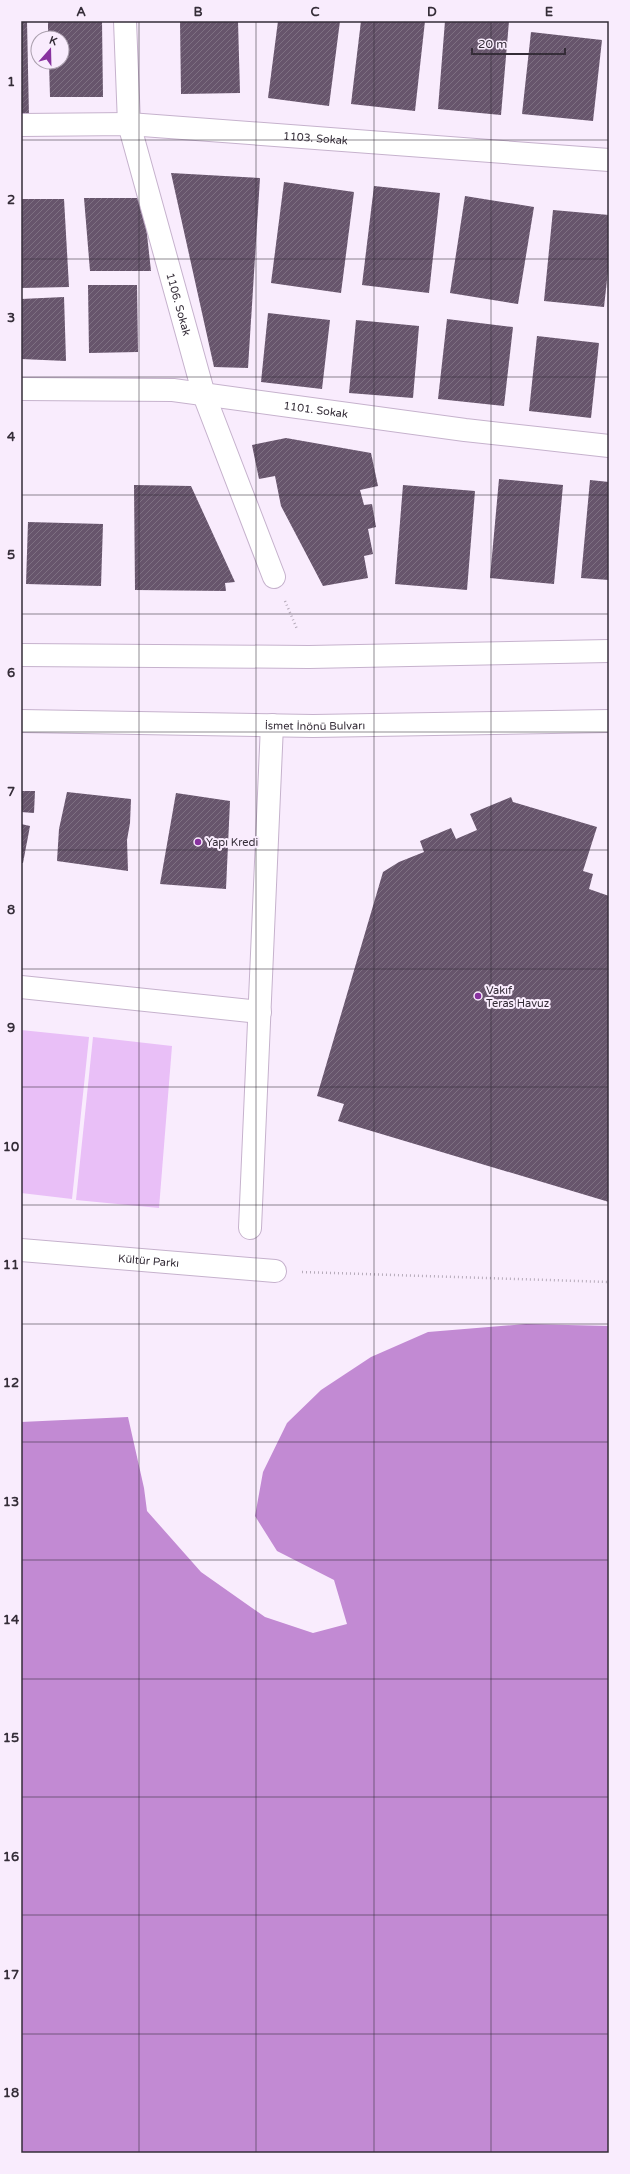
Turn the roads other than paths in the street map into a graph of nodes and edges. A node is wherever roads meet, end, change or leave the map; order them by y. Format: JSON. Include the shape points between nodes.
{"nodes":[{"id":1,"x":126,"y":21,"type":"edge"},
{"id":2,"x":129,"y":124,"type":"junction"},
{"id":3,"x":21,"y":125,"type":"edge"},
{"id":4,"x":609,"y":160,"type":"edge"},
{"id":5,"x":21,"y":389,"type":"edge"},
{"id":6,"x":204,"y":395,"type":"junction"},
{"id":7,"x":609,"y":446,"type":"edge"},
{"id":8,"x":274,"y":577,"type":"road end"},
{"id":9,"x":609,"y":651,"type":"edge"},
{"id":10,"x":21,"y":655,"type":"edge"},
{"id":11,"x":21,"y":721,"type":"edge"},
{"id":12,"x":609,"y":721,"type":"edge"},
{"id":13,"x":272,"y":725,"type":"junction"},
{"id":14,"x":21,"y":987,"type":"edge"},
{"id":15,"x":260,"y":1012,"type":"junction"},
{"id":16,"x":250,"y":1228,"type":"dead end"},
{"id":17,"x":21,"y":1250,"type":"edge"},
{"id":18,"x":275,"y":1271,"type":"road end"}],
"edges":[{"from":1,"to":2,"type":"street","name":"1106. Sokak"},
{"from":2,"to":3,"type":"street","name":"1103. Sokak"},
{"from":2,"to":4,"type":"street","name":"1103. Sokak"},
{"from":2,"to":6,"type":"street","name":"1106. Sokak"},
{"from":5,"to":6,"type":"street","name":"1101. Sokak","via":[[173,390]]},
{"from":6,"to":7,"type":"street","name":"1101. Sokak"},
{"from":6,"to":8,"type":"street","name":"1106. Sokak"},
{"from":9,"to":10,"type":"street","via":[[309,657]]},
{"from":11,"to":13,"type":"street","name":"İsmet İnönü Bulvarı"},
{"from":12,"to":13,"type":"street","name":"İsmet İnönü Bulvarı"},
{"from":13,"to":15,"type":"street"},
{"from":14,"to":15,"type":"street"},
{"from":15,"to":16,"type":"street"},
{"from":17,"to":18,"type":"street","name":"Kültür Parkı"}]}
